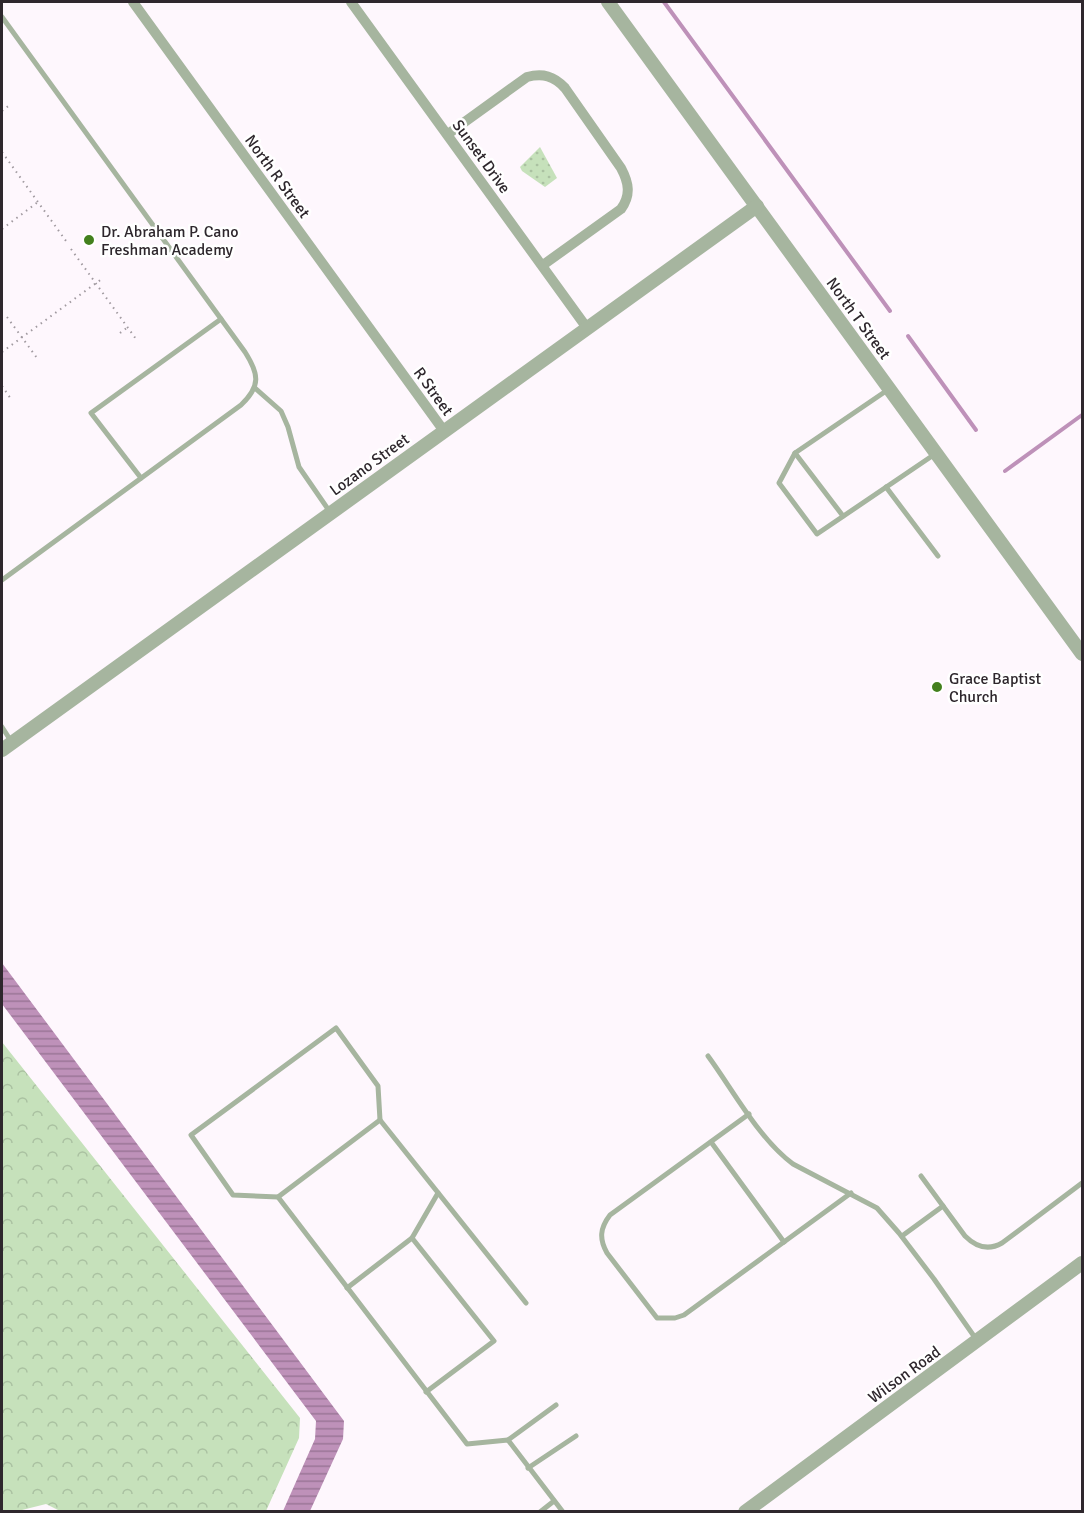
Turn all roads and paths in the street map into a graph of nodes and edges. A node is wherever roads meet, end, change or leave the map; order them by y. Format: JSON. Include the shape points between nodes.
{"nodes":[{"id":1,"x":133,"y":2,"type":"edge"},
{"id":2,"x":351,"y":2,"type":"edge"},
{"id":3,"x":608,"y":2,"type":"edge"},
{"id":4,"x":2,"y":17,"type":"edge"},
{"id":5,"x":11,"y":104,"type":"dead end"},
{"id":6,"x":2,"y":111,"type":"edge"},
{"id":7,"x":448,"y":134,"type":"junction"},
{"id":8,"x":2,"y":152,"type":"edge"},
{"id":9,"x":38,"y":202,"type":"junction"},
{"id":10,"x":757,"y":206,"type":"junction"},
{"id":11,"x":2,"y":229,"type":"edge"},
{"id":12,"x":66,"y":241,"type":"dead end"},
{"id":13,"x":71,"y":249,"type":"dead end"},
{"id":14,"x":543,"y":265,"type":"junction"},
{"id":15,"x":103,"y":278,"type":"dead end"},
{"id":16,"x":96,"y":283,"type":"junction"},
{"id":17,"x":7,"y":317,"type":"dead end"},
{"id":18,"x":221,"y":319,"type":"junction"},
{"id":19,"x":128,"y":327,"type":"junction"},
{"id":20,"x":586,"y":328,"type":"junction"},
{"id":21,"x":120,"y":333,"type":"dead end"},
{"id":22,"x":22,"y":337,"type":"junction"},
{"id":23,"x":136,"y":339,"type":"dead end"},
{"id":24,"x":2,"y":352,"type":"edge"},
{"id":25,"x":37,"y":358,"type":"dead end"},
{"id":26,"x":399,"y":369,"type":"joint"},
{"id":27,"x":2,"y":386,"type":"edge"},
{"id":28,"x":255,"y":388,"type":"junction"},
{"id":29,"x":889,"y":388,"type":"junction"},
{"id":30,"x":11,"y":399,"type":"dead end"},
{"id":31,"x":444,"y":431,"type":"junction"},
{"id":32,"x":795,"y":453,"type":"junction"},
{"id":33,"x":936,"y":453,"type":"junction"},
{"id":34,"x":141,"y":478,"type":"junction"},
{"id":35,"x":886,"y":487,"type":"junction"},
{"id":36,"x":331,"y":513,"type":"junction"},
{"id":37,"x":843,"y":516,"type":"junction"},
{"id":38,"x":938,"y":556,"type":"dead end"},
{"id":39,"x":2,"y":580,"type":"edge"},
{"id":40,"x":1083,"y":654,"type":"edge"},
{"id":41,"x":2,"y":727,"type":"edge"},
{"id":42,"x":7,"y":746,"type":"edge"},
{"id":43,"x":708,"y":1056,"type":"dead end"},
{"id":44,"x":749,"y":1114,"type":"junction"},
{"id":45,"x":380,"y":1120,"type":"junction"},
{"id":46,"x":711,"y":1142,"type":"junction"},
{"id":47,"x":921,"y":1176,"type":"dead end"},
{"id":48,"x":1083,"y":1183,"type":"edge"},
{"id":49,"x":438,"y":1193,"type":"junction"},
{"id":50,"x":851,"y":1193,"type":"junction"},
{"id":51,"x":278,"y":1197,"type":"junction"},
{"id":52,"x":943,"y":1206,"type":"junction"},
{"id":53,"x":902,"y":1236,"type":"junction"},
{"id":54,"x":412,"y":1238,"type":"junction"},
{"id":55,"x":784,"y":1242,"type":"junction"},
{"id":56,"x":1083,"y":1263,"type":"edge"},
{"id":57,"x":347,"y":1288,"type":"junction"},
{"id":58,"x":526,"y":1303,"type":"dead end"},
{"id":59,"x":977,"y":1341,"type":"junction"},
{"id":60,"x":426,"y":1392,"type":"junction"},
{"id":61,"x":556,"y":1406,"type":"dead end"},
{"id":62,"x":576,"y":1436,"type":"dead end"},
{"id":63,"x":507,"y":1440,"type":"junction"},
{"id":64,"x":528,"y":1467,"type":"junction"},
{"id":65,"x":554,"y":1501,"type":"junction"},
{"id":66,"x":540,"y":1512,"type":"edge"},
{"id":67,"x":563,"y":1512,"type":"edge"},
{"id":68,"x":745,"y":1512,"type":"edge"}],
"edges":[{"from":1,"to":26,"type":"street","name":"North R Street"},
{"from":2,"to":7,"type":"street","name":"Sunset Drive"},
{"from":3,"to":10,"type":"street","name":"North T Street"},
{"from":4,"to":18,"type":"lane"},
{"from":5,"to":6,"type":"path"},
{"from":7,"to":14,"type":"street","name":"Sunset Drive"},
{"from":7,"to":14,"type":"street","via":[[527,77],[547,75],[565,88],[621,168],[629,190],[621,209]]},
{"from":8,"to":9,"type":"path"},
{"from":9,"to":11,"type":"path"},
{"from":9,"to":12,"type":"path"},
{"from":10,"to":20,"type":"street","name":"Lozano Street"},
{"from":10,"to":29,"type":"street","name":"North T Street"},
{"from":13,"to":16,"type":"path"},
{"from":14,"to":20,"type":"street","name":"Sunset Drive"},
{"from":15,"to":16,"type":"path"},
{"from":16,"to":19,"type":"path"},
{"from":16,"to":22,"type":"path"},
{"from":17,"to":22,"type":"path"},
{"from":18,"to":28,"type":"lane","via":[[250,360]]},
{"from":18,"to":34,"type":"lane","via":[[91,413]]},
{"from":19,"to":21,"type":"path"},
{"from":19,"to":23,"type":"path"},
{"from":20,"to":31,"type":"street","name":"Lozano Street"},
{"from":22,"to":24,"type":"path"},
{"from":22,"to":25,"type":"path"},
{"from":26,"to":31,"type":"street","name":"R Street"},
{"from":27,"to":30,"type":"path"},
{"from":28,"to":34,"type":"lane","via":[[241,405]]},
{"from":28,"to":36,"type":"lane","via":[[281,411],[299,467]]},
{"from":29,"to":32,"type":"lane"},
{"from":29,"to":33,"type":"street","name":"North T Street"},
{"from":31,"to":36,"type":"street","name":"Lozano Street"},
{"from":32,"to":37,"type":"lane"},
{"from":32,"to":37,"type":"lane","via":[[779,483],[817,534]]},
{"from":33,"to":35,"type":"lane"},
{"from":33,"to":40,"type":"street","name":"North T Street"},
{"from":34,"to":39,"type":"lane"},
{"from":35,"to":37,"type":"lane"},
{"from":35,"to":38,"type":"lane"},
{"from":36,"to":42,"type":"street","name":"Lozano Street"},
{"from":41,"to":42,"type":"lane"},
{"from":43,"to":44,"type":"lane"},
{"from":44,"to":46,"type":"lane"},
{"from":44,"to":50,"type":"lane","via":[[781,1155]]},
{"from":45,"to":49,"type":"lane"},
{"from":45,"to":51,"type":"lane"},
{"from":45,"to":51,"type":"lane","via":[[378,1086],[336,1028],[191,1135],[233,1195]]},
{"from":46,"to":55,"type":"lane"},
{"from":46,"to":55,"type":"lane","via":[[610,1215],[601,1233],[607,1253],[651,1312],[665,1319],[684,1315]]},
{"from":47,"to":52,"type":"lane"},
{"from":48,"to":52,"type":"lane","via":[[1008,1239],[991,1247],[971,1242]]},
{"from":49,"to":54,"type":"lane"},
{"from":49,"to":58,"type":"lane"},
{"from":50,"to":53,"type":"lane","via":[[877,1208]]},
{"from":50,"to":55,"type":"lane"},
{"from":51,"to":57,"type":"lane"},
{"from":52,"to":53,"type":"lane"},
{"from":53,"to":59,"type":"lane"},
{"from":54,"to":57,"type":"lane"},
{"from":54,"to":60,"type":"lane","via":[[494,1341]]},
{"from":56,"to":59,"type":"street","name":"Wilson Road"},
{"from":57,"to":60,"type":"lane"},
{"from":59,"to":68,"type":"street","name":"Wilson Road"},
{"from":60,"to":63,"type":"lane","via":[[467,1444]]},
{"from":61,"to":63,"type":"lane"},
{"from":62,"to":64,"type":"lane"},
{"from":63,"to":64,"type":"lane"},
{"from":64,"to":65,"type":"lane"},
{"from":65,"to":66,"type":"lane"},
{"from":65,"to":67,"type":"lane"}]}
